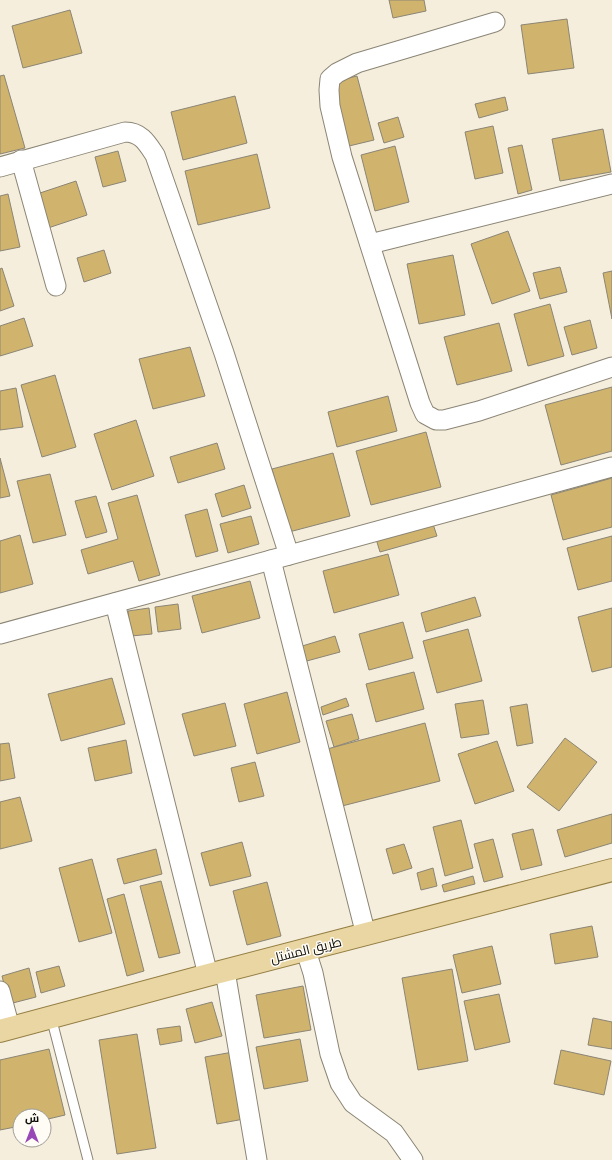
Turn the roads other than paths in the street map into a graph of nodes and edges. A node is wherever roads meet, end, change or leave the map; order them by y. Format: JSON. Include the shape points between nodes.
{"nodes":[{"id":1,"x":495,"y":22,"type":"dead end"},
{"id":2,"x":21,"y":160,"type":"junction"},
{"id":3,"x":0,"y":167,"type":"edge"},
{"id":4,"x":612,"y":184,"type":"edge"},
{"id":5,"x":370,"y":244,"type":"junction"},
{"id":6,"x":56,"y":286,"type":"dead end"},
{"id":7,"x":612,"y":368,"type":"edge"},
{"id":8,"x":612,"y":467,"type":"edge"},
{"id":9,"x":280,"y":557,"type":"junction"},
{"id":10,"x":115,"y":603,"type":"junction"},
{"id":11,"x":0,"y":634,"type":"edge"},
{"id":12,"x":612,"y":870,"type":"edge"},
{"id":13,"x":366,"y":935,"type":"junction"},
{"id":14,"x":306,"y":950,"type":"junction"},
{"id":15,"x":216,"y":973,"type":"junction"},
{"id":16,"x":0,"y":991,"type":"edge"},
{"id":17,"x":50,"y":1018,"type":"junction"},
{"id":18,"x":5,"y":1030,"type":"edge"},
{"id":19,"x":88,"y":1160,"type":"edge"},
{"id":20,"x":257,"y":1160,"type":"edge"},
{"id":21,"x":413,"y":1160,"type":"edge"}],
"edges":[{"from":1,"to":5,"type":"street","via":[[357,63],[330,79],[330,106],[342,157]]},
{"from":2,"to":3,"type":"street"},
{"from":2,"to":6,"type":"street"},
{"from":2,"to":9,"type":"street","via":[[125,132],[133,132],[142,137],[152,149],[224,353]]},
{"from":4,"to":5,"type":"street"},
{"from":5,"to":7,"type":"street","via":[[420,403],[425,414],[436,420],[479,411]]},
{"from":8,"to":9,"type":"street"},
{"from":9,"to":10,"type":"street"},
{"from":9,"to":13,"type":"street"},
{"from":10,"to":11,"type":"street"},
{"from":10,"to":15,"type":"street"},
{"from":12,"to":13,"type":"main road","name":"طريق المشتل"},
{"from":13,"to":14,"type":"main road","name":"طريق المشتل"},
{"from":14,"to":15,"type":"main road","name":"طريق المشتل"},
{"from":14,"to":21,"type":"street","via":[[330,1054],[340,1084],[353,1103],[394,1133]]},
{"from":15,"to":17,"type":"main road","name":"طريق المشتل"},
{"from":15,"to":20,"type":"street"},
{"from":16,"to":18,"type":"street"},
{"from":17,"to":18,"type":"main road","name":"طريق المشتل"},
{"from":17,"to":19,"type":"lane"}]}
